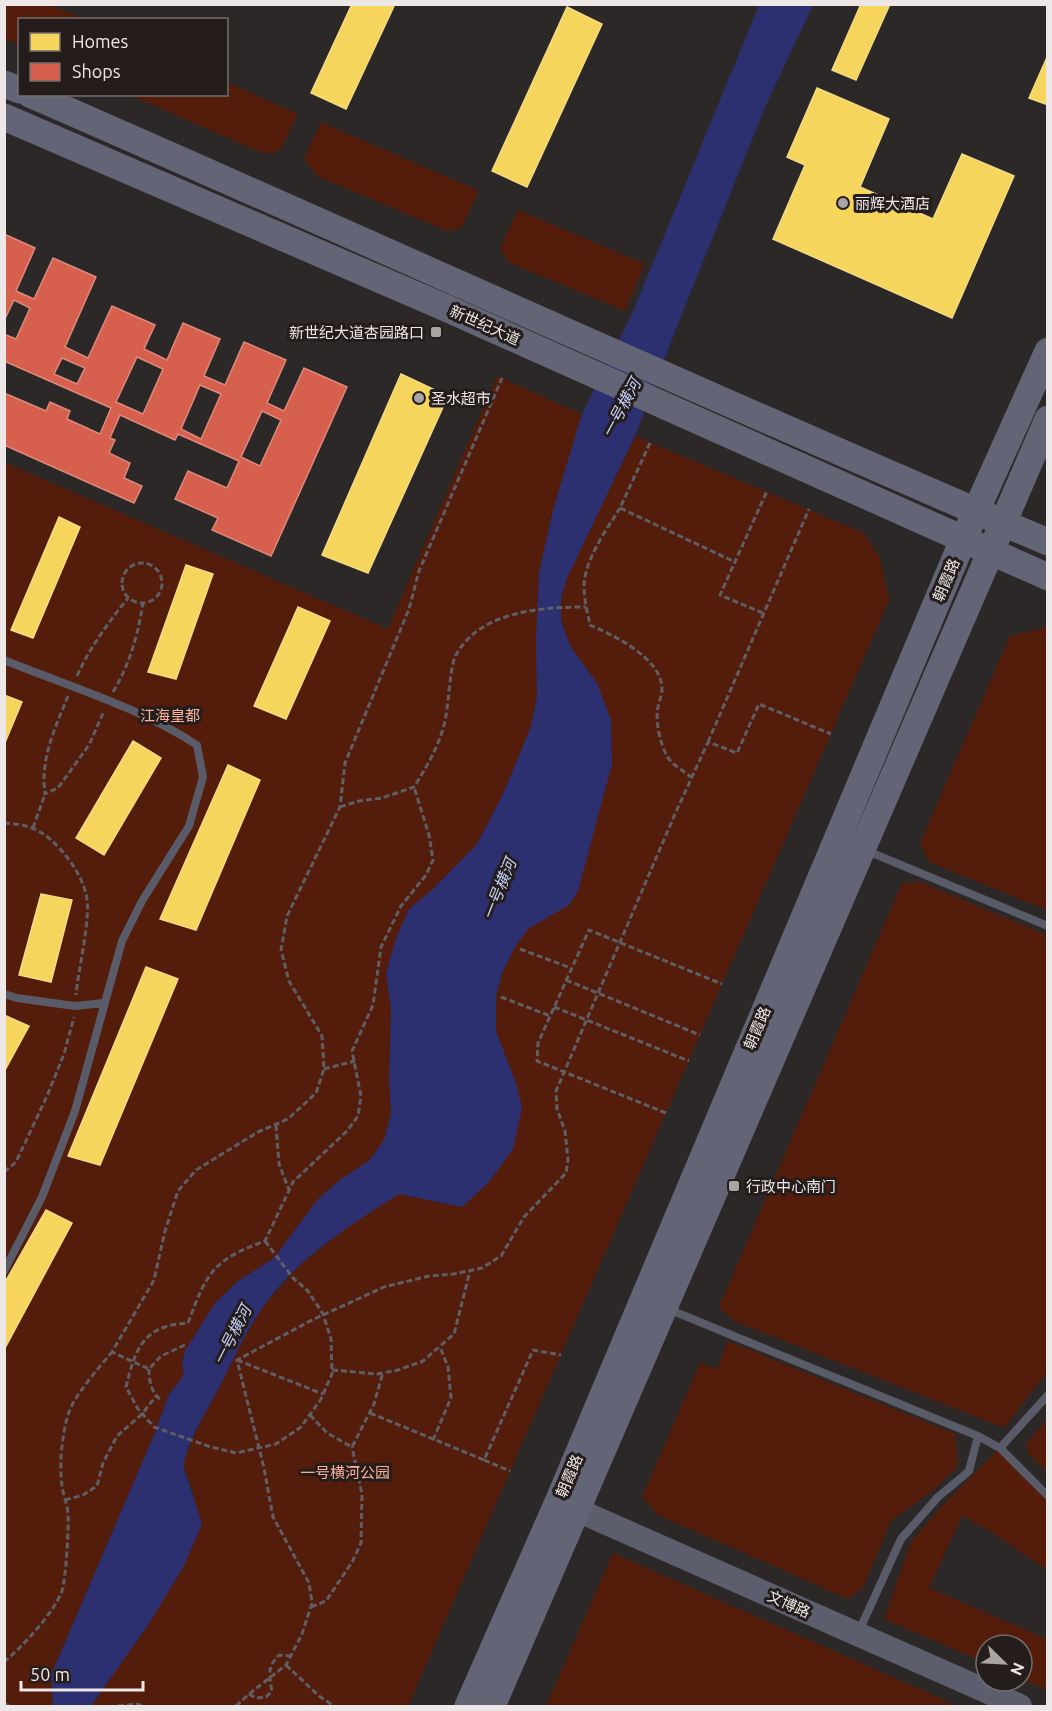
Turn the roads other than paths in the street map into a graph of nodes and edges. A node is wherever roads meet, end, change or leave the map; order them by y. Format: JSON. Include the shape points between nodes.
{"nodes":[{"id":1,"x":35,"y":96,"type":"edge"},
{"id":2,"x":4,"y":117,"type":"edge"},
{"id":3,"x":1047,"y":351,"type":"edge"},
{"id":4,"x":1047,"y":419,"type":"edge"},
{"id":5,"x":977,"y":511,"type":"junction"},
{"id":6,"x":1002,"y":523,"type":"junction"},
{"id":7,"x":963,"y":540,"type":"junction"},
{"id":8,"x":1047,"y":542,"type":"edge"},
{"id":9,"x":989,"y":552,"type":"junction"},
{"id":10,"x":1047,"y":577,"type":"edge"},
{"id":11,"x":4,"y":660,"type":"edge"},
{"id":12,"x":862,"y":849,"type":"junction"},
{"id":13,"x":1047,"y":926,"type":"edge"},
{"id":14,"x":4,"y":994,"type":"edge"},
{"id":15,"x":104,"y":1003,"type":"junction"},
{"id":16,"x":4,"y":1272,"type":"edge"},
{"id":17,"x":664,"y":1308,"type":"junction"},
{"id":18,"x":1047,"y":1395,"type":"edge"},
{"id":19,"x":978,"y":1436,"type":"junction"},
{"id":20,"x":1000,"y":1448,"type":"junction"},
{"id":21,"x":1047,"y":1496,"type":"edge"},
{"id":22,"x":568,"y":1506,"type":"junction"},
{"id":23,"x":858,"y":1635,"type":"junction"},
{"id":24,"x":468,"y":1707,"type":"edge"},
{"id":25,"x":492,"y":1707,"type":"edge"},
{"id":26,"x":1020,"y":1707,"type":"edge"}],
"edges":[{"from":1,"to":5,"type":"main road","name":"新世纪大道"},
{"from":2,"to":7,"type":"main road","name":"新世纪大道","via":[[446,308]]},
{"from":3,"to":5,"type":"main road","name":"朝霞路"},
{"from":4,"to":6,"type":"main road","name":"朝霞路"},
{"from":5,"to":6,"type":"main road","name":"新世纪大道"},
{"from":5,"to":7,"type":"main road","name":"朝霞路"},
{"from":6,"to":8,"type":"main road"},
{"from":6,"to":9,"type":"main road","name":"朝霞路"},
{"from":7,"to":9,"type":"main road","name":"新世纪大道"},
{"from":7,"to":22,"type":"main road","name":"朝霞路"},
{"from":9,"to":10,"type":"main road"},
{"from":9,"to":12,"type":"main road","name":"朝霞路"},
{"from":11,"to":15,"type":"lane","via":[[109,699],[167,725],[197,745],[203,777],[189,826],[122,940]]},
{"from":12,"to":13,"type":"lane"},
{"from":12,"to":17,"type":"main road","name":"朝霞路"},
{"from":14,"to":15,"type":"lane","via":[[75,1006]]},
{"from":15,"to":16,"type":"lane","via":[[75,1111],[42,1197]]},
{"from":17,"to":19,"type":"lane"},
{"from":17,"to":22,"type":"main road","name":"朝霞路"},
{"from":18,"to":20,"type":"lane"},
{"from":19,"to":20,"type":"lane"},
{"from":19,"to":23,"type":"lane","via":[[969,1471],[938,1497],[901,1539]]},
{"from":20,"to":21,"type":"lane"},
{"from":22,"to":23,"type":"street","name":"文博路"},
{"from":22,"to":24,"type":"main road","name":"朝霞路"},
{"from":22,"to":25,"type":"main road","name":"朝霞路"},
{"from":23,"to":26,"type":"street","name":"文博路"}]}
